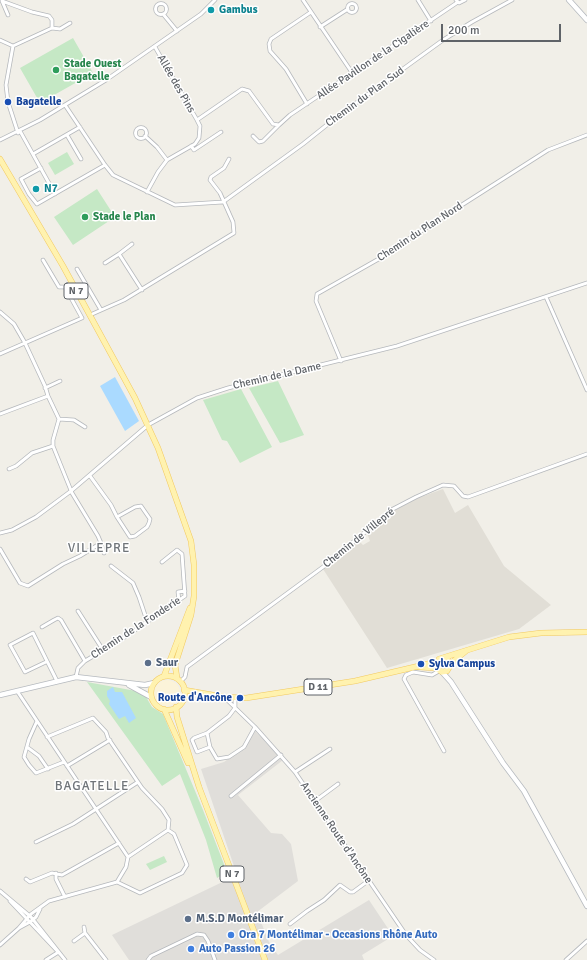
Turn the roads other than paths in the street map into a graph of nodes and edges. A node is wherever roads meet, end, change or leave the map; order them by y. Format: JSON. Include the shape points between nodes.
{"nodes":[{"id":1,"x":215,"y":0,"type":"edge"},
{"id":2,"x":303,"y":0,"type":"edge"},
{"id":3,"x":418,"y":0,"type":"edge"},
{"id":4,"x":465,"y":0,"type":"edge"},
{"id":5,"x":512,"y":0,"type":"edge"},
{"id":6,"x":569,"y":0,"type":"edge"},
{"id":7,"x":457,"y":1,"type":"edge"},
{"id":8,"x":348,"y":9,"type":"dead end"},
{"id":9,"x":311,"y":12,"type":"junction"},
{"id":10,"x":163,"y":14,"type":"dead end"},
{"id":11,"x":8,"y":15,"type":"dead end"},
{"id":12,"x":587,"y":20,"type":"edge"},
{"id":13,"x":431,"y":21,"type":"junction"},
{"id":14,"x":70,"y":23,"type":"dead end"},
{"id":15,"x":320,"y":27,"type":"junction"},
{"id":16,"x":52,"y":28,"type":"junction"},
{"id":17,"x":177,"y":31,"type":"junction"},
{"id":18,"x":0,"y":40,"type":"edge"},
{"id":19,"x":12,"y":46,"type":"junction"},
{"id":20,"x":155,"y":47,"type":"junction"},
{"id":21,"x":353,"y":74,"type":"junction"},
{"id":22,"x":307,"y":104,"type":"junction"},
{"id":23,"x":65,"y":105,"type":"junction"},
{"id":24,"x":197,"y":120,"type":"junction"},
{"id":25,"x":279,"y":125,"type":"junction"},
{"id":26,"x":80,"y":127,"type":"junction"},
{"id":27,"x":19,"y":132,"type":"junction"},
{"id":28,"x":222,"y":132,"type":"dead end"},
{"id":29,"x":67,"y":135,"type":"junction"},
{"id":30,"x":587,"y":135,"type":"edge"},
{"id":31,"x":145,"y":136,"type":"dead end"},
{"id":32,"x":253,"y":136,"type":"dead end"},
{"id":33,"x":0,"y":140,"type":"edge"},
{"id":34,"x":191,"y":146,"type":"junction"},
{"id":35,"x":33,"y":154,"type":"junction"},
{"id":36,"x":0,"y":159,"type":"edge"},
{"id":37,"x":81,"y":159,"type":"dead end"},
{"id":38,"x":229,"y":159,"type":"dead end"},
{"id":39,"x":167,"y":160,"type":"junction"},
{"id":40,"x":104,"y":165,"type":"junction"},
{"id":41,"x":41,"y":168,"type":"junction"},
{"id":42,"x":147,"y":192,"type":"junction"},
{"id":43,"x":55,"y":194,"type":"junction"},
{"id":44,"x":223,"y":202,"type":"junction"},
{"id":45,"x":132,"y":244,"type":"dead end"},
{"id":46,"x":119,"y":254,"type":"junction"},
{"id":47,"x":43,"y":260,"type":"dead end"},
{"id":48,"x":105,"y":263,"type":"dead end"},
{"id":49,"x":77,"y":269,"type":"dead end"},
{"id":50,"x":587,"y":283,"type":"edge"},
{"id":51,"x":142,"y":290,"type":"junction"},
{"id":52,"x":546,"y":297,"type":"junction"},
{"id":53,"x":101,"y":310,"type":"junction"},
{"id":54,"x":0,"y":312,"type":"edge"},
{"id":55,"x":90,"y":315,"type":"junction"},
{"id":56,"x":26,"y":343,"type":"junction"},
{"id":57,"x":0,"y":354,"type":"edge"},
{"id":58,"x":341,"y":361,"type":"junction"},
{"id":59,"x":60,"y":381,"type":"dead end"},
{"id":60,"x":46,"y":388,"type":"junction"},
{"id":61,"x":587,"y":390,"type":"edge"},
{"id":62,"x":48,"y":396,"type":"junction"},
{"id":63,"x":0,"y":414,"type":"edge"},
{"id":64,"x":59,"y":419,"type":"junction"},
{"id":65,"x":148,"y":425,"type":"junction"},
{"id":66,"x":85,"y":427,"type":"dead end"},
{"id":67,"x":53,"y":446,"type":"junction"},
{"id":68,"x":587,"y":454,"type":"edge"},
{"id":69,"x":9,"y":469,"type":"dead end"},
{"id":70,"x":90,"y":476,"type":"junction"},
{"id":71,"x":71,"y":491,"type":"junction"},
{"id":72,"x":117,"y":517,"type":"junction"},
{"id":73,"x":0,"y":533,"type":"edge"},
{"id":74,"x":101,"y":543,"type":"junction"},
{"id":75,"x":0,"y":549,"type":"edge"},
{"id":76,"x":104,"y":553,"type":"dead end"},
{"id":77,"x":162,"y":562,"type":"dead end"},
{"id":78,"x":111,"y":566,"type":"dead end"},
{"id":79,"x":186,"y":591,"type":"junction"},
{"id":80,"x":194,"y":596,"type":"junction"},
{"id":81,"x":178,"y":601,"type":"junction"},
{"id":82,"x":78,"y":611,"type":"dead end"},
{"id":83,"x":147,"y":621,"type":"junction"},
{"id":84,"x":42,"y":627,"type":"dead end"},
{"id":85,"x":587,"y":632,"type":"edge"},
{"id":86,"x":474,"y":647,"type":"junction"},
{"id":87,"x":103,"y":650,"type":"junction"},
{"id":88,"x":444,"y":658,"type":"junction"},
{"id":89,"x":85,"y":661,"type":"junction"},
{"id":90,"x":46,"y":662,"type":"junction"},
{"id":91,"x":436,"y":662,"type":"junction"},
{"id":92,"x":410,"y":666,"type":"junction"},
{"id":93,"x":449,"y":667,"type":"junction"},
{"id":94,"x":439,"y":670,"type":"junction"},
{"id":95,"x":164,"y":676,"type":"junction"},
{"id":96,"x":76,"y":678,"type":"junction"},
{"id":97,"x":178,"y":680,"type":"junction"},
{"id":98,"x":57,"y":681,"type":"junction"},
{"id":99,"x":451,"y":682,"type":"junction"},
{"id":100,"x":124,"y":683,"type":"junction"},
{"id":101,"x":154,"y":683,"type":"junction"},
{"id":102,"x":184,"y":690,"type":"junction"},
{"id":103,"x":17,"y":691,"type":"junction"},
{"id":104,"x":1,"y":694,"type":"edge"},
{"id":105,"x":151,"y":696,"type":"junction"},
{"id":106,"x":184,"y":697,"type":"junction"},
{"id":107,"x":224,"y":697,"type":"junction"},
{"id":108,"x":235,"y":698,"type":"junction"},
{"id":109,"x":176,"y":707,"type":"junction"},
{"id":110,"x":235,"y":708,"type":"junction"},
{"id":111,"x":164,"y":709,"type":"junction"},
{"id":112,"x":37,"y":721,"type":"junction"},
{"id":113,"x":255,"y":727,"type":"junction"},
{"id":114,"x":207,"y":733,"type":"junction"},
{"id":115,"x":47,"y":737,"type":"junction"},
{"id":116,"x":110,"y":740,"type":"junction"},
{"id":117,"x":28,"y":747,"type":"junction"},
{"id":118,"x":210,"y":747,"type":"junction"},
{"id":119,"x":330,"y":748,"type":"dead end"},
{"id":120,"x":444,"y":751,"type":"dead end"},
{"id":121,"x":281,"y":756,"type":"junction"},
{"id":122,"x":64,"y":762,"type":"junction"},
{"id":123,"x":67,"y":766,"type":"junction"},
{"id":124,"x":48,"y":769,"type":"junction"},
{"id":125,"x":295,"y":772,"type":"junction"},
{"id":126,"x":138,"y":782,"type":"junction"},
{"id":127,"x":338,"y":784,"type":"dead end"},
{"id":128,"x":199,"y":787,"type":"junction"},
{"id":129,"x":231,"y":796,"type":"dead end"},
{"id":130,"x":314,"y":800,"type":"junction"},
{"id":131,"x":96,"y":809,"type":"junction"},
{"id":132,"x":168,"y":830,"type":"junction"},
{"id":133,"x":36,"y":842,"type":"dead end"},
{"id":134,"x":119,"y":843,"type":"junction"},
{"id":135,"x":128,"y":857,"type":"junction"},
{"id":136,"x":56,"y":873,"type":"junction"},
{"id":137,"x":26,"y":879,"type":"dead end"},
{"id":138,"x":368,"y":881,"type":"junction"},
{"id":139,"x":117,"y":882,"type":"junction"},
{"id":140,"x":0,"y":891,"type":"edge"},
{"id":141,"x":65,"y":897,"type":"junction"},
{"id":142,"x":8,"y":898,"type":"junction"},
{"id":143,"x":587,"y":906,"type":"edge"},
{"id":144,"x":30,"y":919,"type":"junction"},
{"id":145,"x":290,"y":924,"type":"dead end"},
{"id":146,"x":84,"y":927,"type":"dead end"},
{"id":147,"x":86,"y":934,"type":"junction"},
{"id":148,"x":74,"y":941,"type":"dead end"},
{"id":149,"x":587,"y":941,"type":"edge"},
{"id":150,"x":0,"y":944,"type":"edge"},
{"id":151,"x":57,"y":953,"type":"junction"},
{"id":152,"x":61,"y":955,"type":"junction"},
{"id":153,"x":104,"y":959,"type":"edge"},
{"id":154,"x":46,"y":960,"type":"edge"},
{"id":155,"x":65,"y":960,"type":"edge"},
{"id":156,"x":148,"y":960,"type":"edge"},
{"id":157,"x":216,"y":960,"type":"edge"},
{"id":158,"x":265,"y":960,"type":"edge"},
{"id":159,"x":434,"y":960,"type":"edge"},
{"id":160,"x":566,"y":960,"type":"edge"}],
"edges":[{"from":1,"to":17,"type":"street"},
{"from":2,"to":9,"type":"street"},
{"from":3,"to":13,"type":"street"},
{"from":4,"to":7,"type":"street","name":"Allée Pavillon de la Cigalière","via":[[461,3]]},
{"from":5,"to":44,"type":"street","name":"Chemin du Plan Sud","via":[[443,40]]},
{"from":6,"to":12,"type":"street"},
{"from":7,"to":13,"type":"street","name":"Allée Pavillon de la Cigalière"},
{"from":8,"to":15,"type":"street"},
{"from":9,"to":15,"type":"street"},
{"from":9,"to":22,"type":"street","via":[[271,38],[269,44],[270,51],[286,69]]},
{"from":10,"to":17,"type":"street"},
{"from":11,"to":16,"type":"street","via":[[2,0],[49,16]]},
{"from":13,"to":21,"type":"street","name":"Allée Pavillon de la Cigalière"},
{"from":14,"to":16,"type":"street","via":[[60,29]]},
{"from":15,"to":21,"type":"street"},
{"from":16,"to":19,"type":"street"},
{"from":17,"to":20,"type":"street"},
{"from":18,"to":19,"type":"street"},
{"from":19,"to":27,"type":"street","via":[[6,90]]},
{"from":20,"to":23,"type":"street"},
{"from":20,"to":24,"type":"street","name":"Allée des Pins"},
{"from":21,"to":22,"type":"street","name":"Allée Pavillon de la Cigalière"},
{"from":22,"to":25,"type":"street","name":"Allée Pavillon de la Cigalière"},
{"from":23,"to":26,"type":"street","name":"Chemin du Plan Sud"},
{"from":23,"to":27,"type":"street"},
{"from":24,"to":25,"type":"street","via":[[245,89],[273,124]]},
{"from":24,"to":34,"type":"street","via":[[201,132]]},
{"from":25,"to":32,"type":"street","name":"Allée Pavillon de la Cigalière","via":[[263,141],[259,142]]},
{"from":26,"to":29,"type":"street"},
{"from":26,"to":40,"type":"street","name":"Chemin du Plan Sud"},
{"from":27,"to":33,"type":"street"},
{"from":27,"to":35,"type":"street"},
{"from":28,"to":34,"type":"street","via":[[194,150]]},
{"from":29,"to":35,"type":"street"},
{"from":29,"to":37,"type":"street"},
{"from":30,"to":58,"type":"street","name":"Chemin du Plan Nord","via":[[548,150],[391,252],[317,294],[316,301]]},
{"from":31,"to":39,"type":"street","via":[[157,146]]},
{"from":34,"to":39,"type":"street"},
{"from":35,"to":41,"type":"street"},
{"from":36,"to":55,"type":"main road","number":"N 7"},
{"from":38,"to":44,"type":"street","via":[[224,168],[210,180]]},
{"from":39,"to":42,"type":"street"},
{"from":40,"to":42,"type":"street","name":"Chemin du Plan Sud","via":[[113,175]]},
{"from":40,"to":43,"type":"street"},
{"from":41,"to":43,"type":"street"},
{"from":41,"to":43,"type":"street","via":[[21,181],[37,204]]},
{"from":42,"to":44,"type":"street","name":"Chemin du Plan Sud","via":[[175,205]]},
{"from":44,"to":51,"type":"street","via":[[233,222],[234,233]]},
{"from":45,"to":46,"type":"street"},
{"from":46,"to":48,"type":"street"},
{"from":46,"to":51,"type":"street"},
{"from":47,"to":56,"type":"street","via":[[59,287],[65,287],[82,318]]},
{"from":49,"to":53,"type":"street"},
{"from":50,"to":52,"type":"street","name":"Chemin de la Dame"},
{"from":51,"to":53,"type":"street"},
{"from":52,"to":58,"type":"street","name":"Chemin de la Dame","via":[[397,346]]},
{"from":52,"to":61,"type":"street"},
{"from":53,"to":55,"type":"street"},
{"from":54,"to":56,"type":"street","via":[[14,324]]},
{"from":55,"to":65,"type":"main road","number":"N 7"},
{"from":56,"to":57,"type":"street"},
{"from":56,"to":60,"type":"street"},
{"from":58,"to":65,"type":"street","name":"Chemin de la Dame","via":[[212,392]]},
{"from":59,"to":60,"type":"street"},
{"from":60,"to":62,"type":"street"},
{"from":62,"to":63,"type":"street"},
{"from":62,"to":64,"type":"street"},
{"from":64,"to":66,"type":"street","via":[[74,420]]},
{"from":64,"to":67,"type":"street"},
{"from":65,"to":70,"type":"street","name":"Chemin de la Dame"},
{"from":65,"to":80,"type":"main road","number":"N 7","via":[[191,541]]},
{"from":67,"to":69,"type":"street","via":[[32,453]]},
{"from":67,"to":71,"type":"street"},
{"from":68,"to":97,"type":"street","name":"Chemin de Villepré","via":[[468,497],[449,485],[416,496],[373,524],[323,567],[191,663],[187,667],[185,677]]},
{"from":70,"to":71,"type":"street","name":"Chemin de la Dame"},
{"from":70,"to":72,"type":"street"},
{"from":71,"to":73,"type":"street","name":"Chemin de la Dame","via":[[26,523]]},
{"from":71,"to":74,"type":"street"},
{"from":72,"to":72,"type":"street","via":[[130,537],[147,527],[150,518],[141,506],[135,506]]},
{"from":74,"to":75,"type":"street","via":[[28,586],[20,582]]},
{"from":74,"to":76,"type":"street"},
{"from":77,"to":79,"type":"street","name":"Chemin de la Fonderie","via":[[177,550],[181,551]]},
{"from":78,"to":83,"type":"street","via":[[132,583]]},
{"from":79,"to":81,"type":"street","name":"Chemin de la Fonderie","via":[[185,596]]},
{"from":79,"to":81,"type":"street","via":[[178,592]]},
{"from":80,"to":95,"type":"main road","number":"N 7"},
{"from":80,"to":97,"type":"main road","number":"N 7","via":[[191,615],[175,665]]},
{"from":81,"to":83,"type":"street","name":"Chemin de la Fonderie"},
{"from":82,"to":87,"type":"street"},
{"from":83,"to":87,"type":"street","name":"Chemin de la Fonderie"},
{"from":84,"to":89,"type":"street","via":[[58,618]]},
{"from":85,"to":86,"type":"main road","via":[[523,635]]},
{"from":86,"to":88,"type":"main road"},
{"from":86,"to":93,"type":"main road"},
{"from":87,"to":89,"type":"street","name":"Chemin de la Fonderie"},
{"from":88,"to":91,"type":"main road"},
{"from":88,"to":93,"type":"main road"},
{"from":89,"to":96,"type":"street","name":"Chemin de la Fonderie","via":[[78,668]]},
{"from":90,"to":90,"type":"street","via":[[47,658],[33,633],[10,645],[25,672]]},
{"from":90,"to":98,"type":"street"},
{"from":91,"to":92,"type":"main road","number":"D 11"},
{"from":91,"to":94,"type":"main road"},
{"from":92,"to":94,"type":"main road","number":"D 11"},
{"from":92,"to":108,"type":"main road","number":"D 11","via":[[355,681],[278,694]]},
{"from":93,"to":94,"type":"main road"},
{"from":93,"to":99,"type":"street"},
{"from":94,"to":99,"type":"street"},
{"from":94,"to":120,"type":"street","via":[[432,675],[413,672],[406,674],[404,679]]},
{"from":95,"to":97,"type":"main road"},
{"from":95,"to":101,"type":"main road"},
{"from":96,"to":98,"type":"street"},
{"from":96,"to":100,"type":"street"},
{"from":97,"to":102,"type":"main road"},
{"from":98,"to":103,"type":"street"},
{"from":99,"to":143,"type":"street","via":[[532,805]]},
{"from":100,"to":101,"type":"street"},
{"from":100,"to":105,"type":"street"},
{"from":101,"to":105,"type":"main road"},
{"from":102,"to":106,"type":"main road"},
{"from":102,"to":107,"type":"main road","number":"D 11"},
{"from":103,"to":104,"type":"street"},
{"from":103,"to":112,"type":"street"},
{"from":105,"to":111,"type":"main road","via":[[156,705]]},
{"from":106,"to":107,"type":"main road","number":"D 11"},
{"from":106,"to":109,"type":"main road"},
{"from":107,"to":108,"type":"main road","number":"D 11"},
{"from":107,"to":110,"type":"street","name":"Ancienne Route d'Ancône"},
{"from":108,"to":110,"type":"street"},
{"from":109,"to":111,"type":"main road"},
{"from":109,"to":128,"type":"main road","number":"N 7"},
{"from":110,"to":113,"type":"street","name":"Ancienne Route d'Ancône"},
{"from":110,"to":114,"type":"street","via":[[225,720]]},
{"from":111,"to":128,"type":"main road","number":"N 7"},
{"from":112,"to":115,"type":"street"},
{"from":112,"to":117,"type":"street"},
{"from":113,"to":118,"type":"street","via":[[247,743],[229,757],[217,759]]},
{"from":113,"to":121,"type":"street","name":"Ancienne Route d'Ancône"},
{"from":114,"to":118,"type":"street"},
{"from":114,"to":118,"type":"street","via":[[192,740],[197,752]]},
{"from":115,"to":116,"type":"street","via":[[94,718]]},
{"from":115,"to":122,"type":"street"},
{"from":116,"to":123,"type":"street"},
{"from":116,"to":126,"type":"street"},
{"from":117,"to":124,"type":"street","via":[[39,756]]},
{"from":117,"to":124,"type":"street","via":[[24,757],[32,770],[36,773]]},
{"from":119,"to":125,"type":"street"},
{"from":121,"to":125,"type":"street","name":"Ancienne Route d'Ancône"},
{"from":121,"to":129,"type":"street"},
{"from":122,"to":123,"type":"street"},
{"from":122,"to":124,"type":"street"},
{"from":123,"to":131,"type":"street"},
{"from":125,"to":130,"type":"street","name":"Ancienne Route d'Ancône"},
{"from":126,"to":131,"type":"street"},
{"from":126,"to":132,"type":"street","via":[[169,820]]},
{"from":127,"to":130,"type":"street"},
{"from":128,"to":158,"type":"main road","number":"N 7"},
{"from":130,"to":138,"type":"street","name":"Ancienne Route d'Ancône"},
{"from":131,"to":133,"type":"street"},
{"from":131,"to":134,"type":"street"},
{"from":132,"to":135,"type":"street"},
{"from":132,"to":139,"type":"street","via":[[178,840],[187,865],[182,873],[140,893]]},
{"from":134,"to":135,"type":"street"},
{"from":134,"to":136,"type":"street","via":[[62,875]]},
{"from":135,"to":139,"type":"street","via":[[126,867]]},
{"from":136,"to":137,"type":"street","via":[[30,882]]},
{"from":136,"to":141,"type":"street","via":[[56,879]]},
{"from":138,"to":145,"type":"street","via":[[353,892],[340,884],[324,900]]},
{"from":138,"to":159,"type":"street","name":"Ancienne Route d'Ancône","via":[[406,935]]},
{"from":139,"to":141,"type":"street"},
{"from":140,"to":142,"type":"street"},
{"from":141,"to":144,"type":"street","via":[[49,901]]},
{"from":142,"to":144,"type":"street"},
{"from":142,"to":144,"type":"street"},
{"from":144,"to":150,"type":"street"},
{"from":144,"to":151,"type":"street"},
{"from":144,"to":152,"type":"street"},
{"from":146,"to":147,"type":"street"},
{"from":147,"to":148,"type":"street"},
{"from":147,"to":153,"type":"street"},
{"from":149,"to":160,"type":"street"},
{"from":151,"to":152,"type":"street"},
{"from":151,"to":154,"type":"street"},
{"from":152,"to":155,"type":"street"},
{"from":156,"to":157,"type":"street","via":[[151,956],[197,934],[204,935]]}]}
